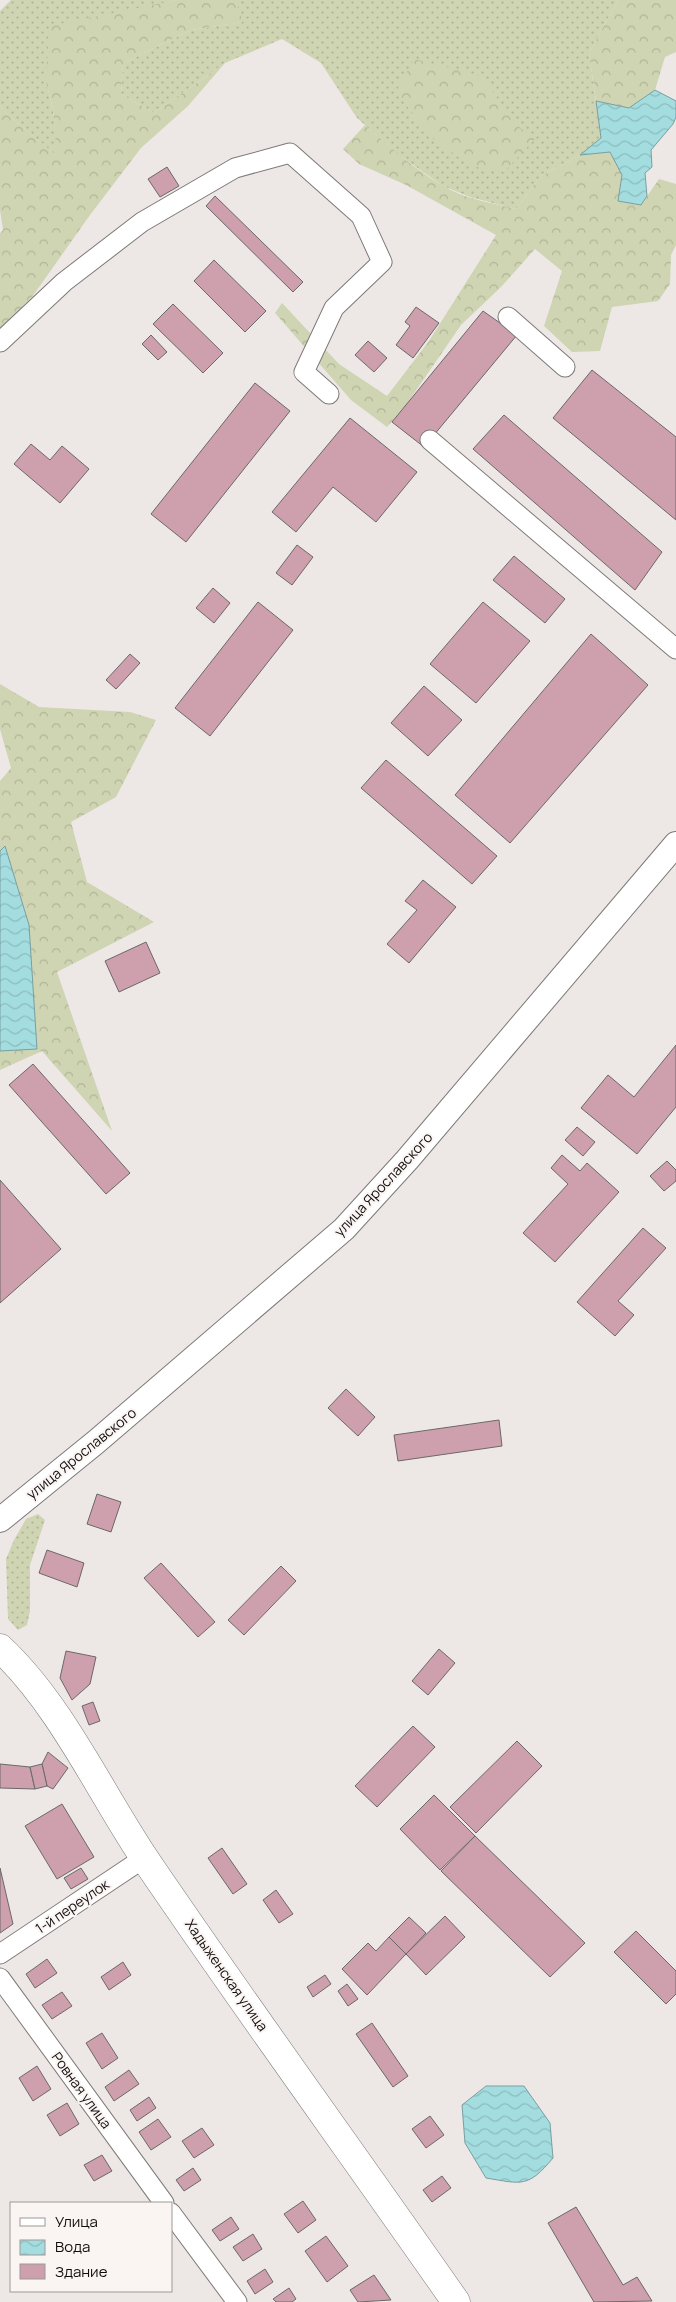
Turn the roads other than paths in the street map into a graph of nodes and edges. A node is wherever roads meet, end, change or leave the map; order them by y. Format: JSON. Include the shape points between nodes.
{"nodes":[{"id":1,"x":508,"y":317,"type":"dead end"},
{"id":2,"x":0,"y":342,"type":"edge"},
{"id":3,"x":565,"y":367,"type":"dead end"},
{"id":4,"x":329,"y":394,"type":"dead end"},
{"id":5,"x":430,"y":440,"type":"dead end"},
{"id":6,"x":676,"y":649,"type":"edge"},
{"id":7,"x":676,"y":844,"type":"edge"},
{"id":8,"x":0,"y":1520,"type":"edge"},
{"id":9,"x":0,"y":1648,"type":"edge"},
{"id":10,"x":144,"y":1858,"type":"junction"},
{"id":11,"x":0,"y":1954,"type":"edge"},
{"id":12,"x":0,"y":1978,"type":"edge"},
{"id":13,"x":163,"y":2202,"type":"edge"},
{"id":14,"x":172,"y":2213,"type":"edge"},
{"id":15,"x":450,"y":2300,"type":"edge"},
{"id":16,"x":236,"y":2302,"type":"edge"}],
"edges":[{"from":1,"to":3,"type":"street"},
{"from":2,"to":4,"type":"street","via":[[64,282],[142,222],[235,168],[290,152],[361,216],[382,262],[334,308],[304,372]]},
{"from":5,"to":6,"type":"street"},
{"from":7,"to":8,"type":"street","name":"улица Ярославского","via":[[407,1160],[344,1229]]},
{"from":9,"to":10,"type":"main road","name":"Хадыженская улица","via":[[18,1665],[46,1702]]},
{"from":10,"to":11,"type":"street","name":"1-й переулок"},
{"from":10,"to":15,"type":"main road","name":"Хадыженская улица"},
{"from":12,"to":13,"type":"street","name":"Ровная улица"},
{"from":14,"to":16,"type":"street"}]}
